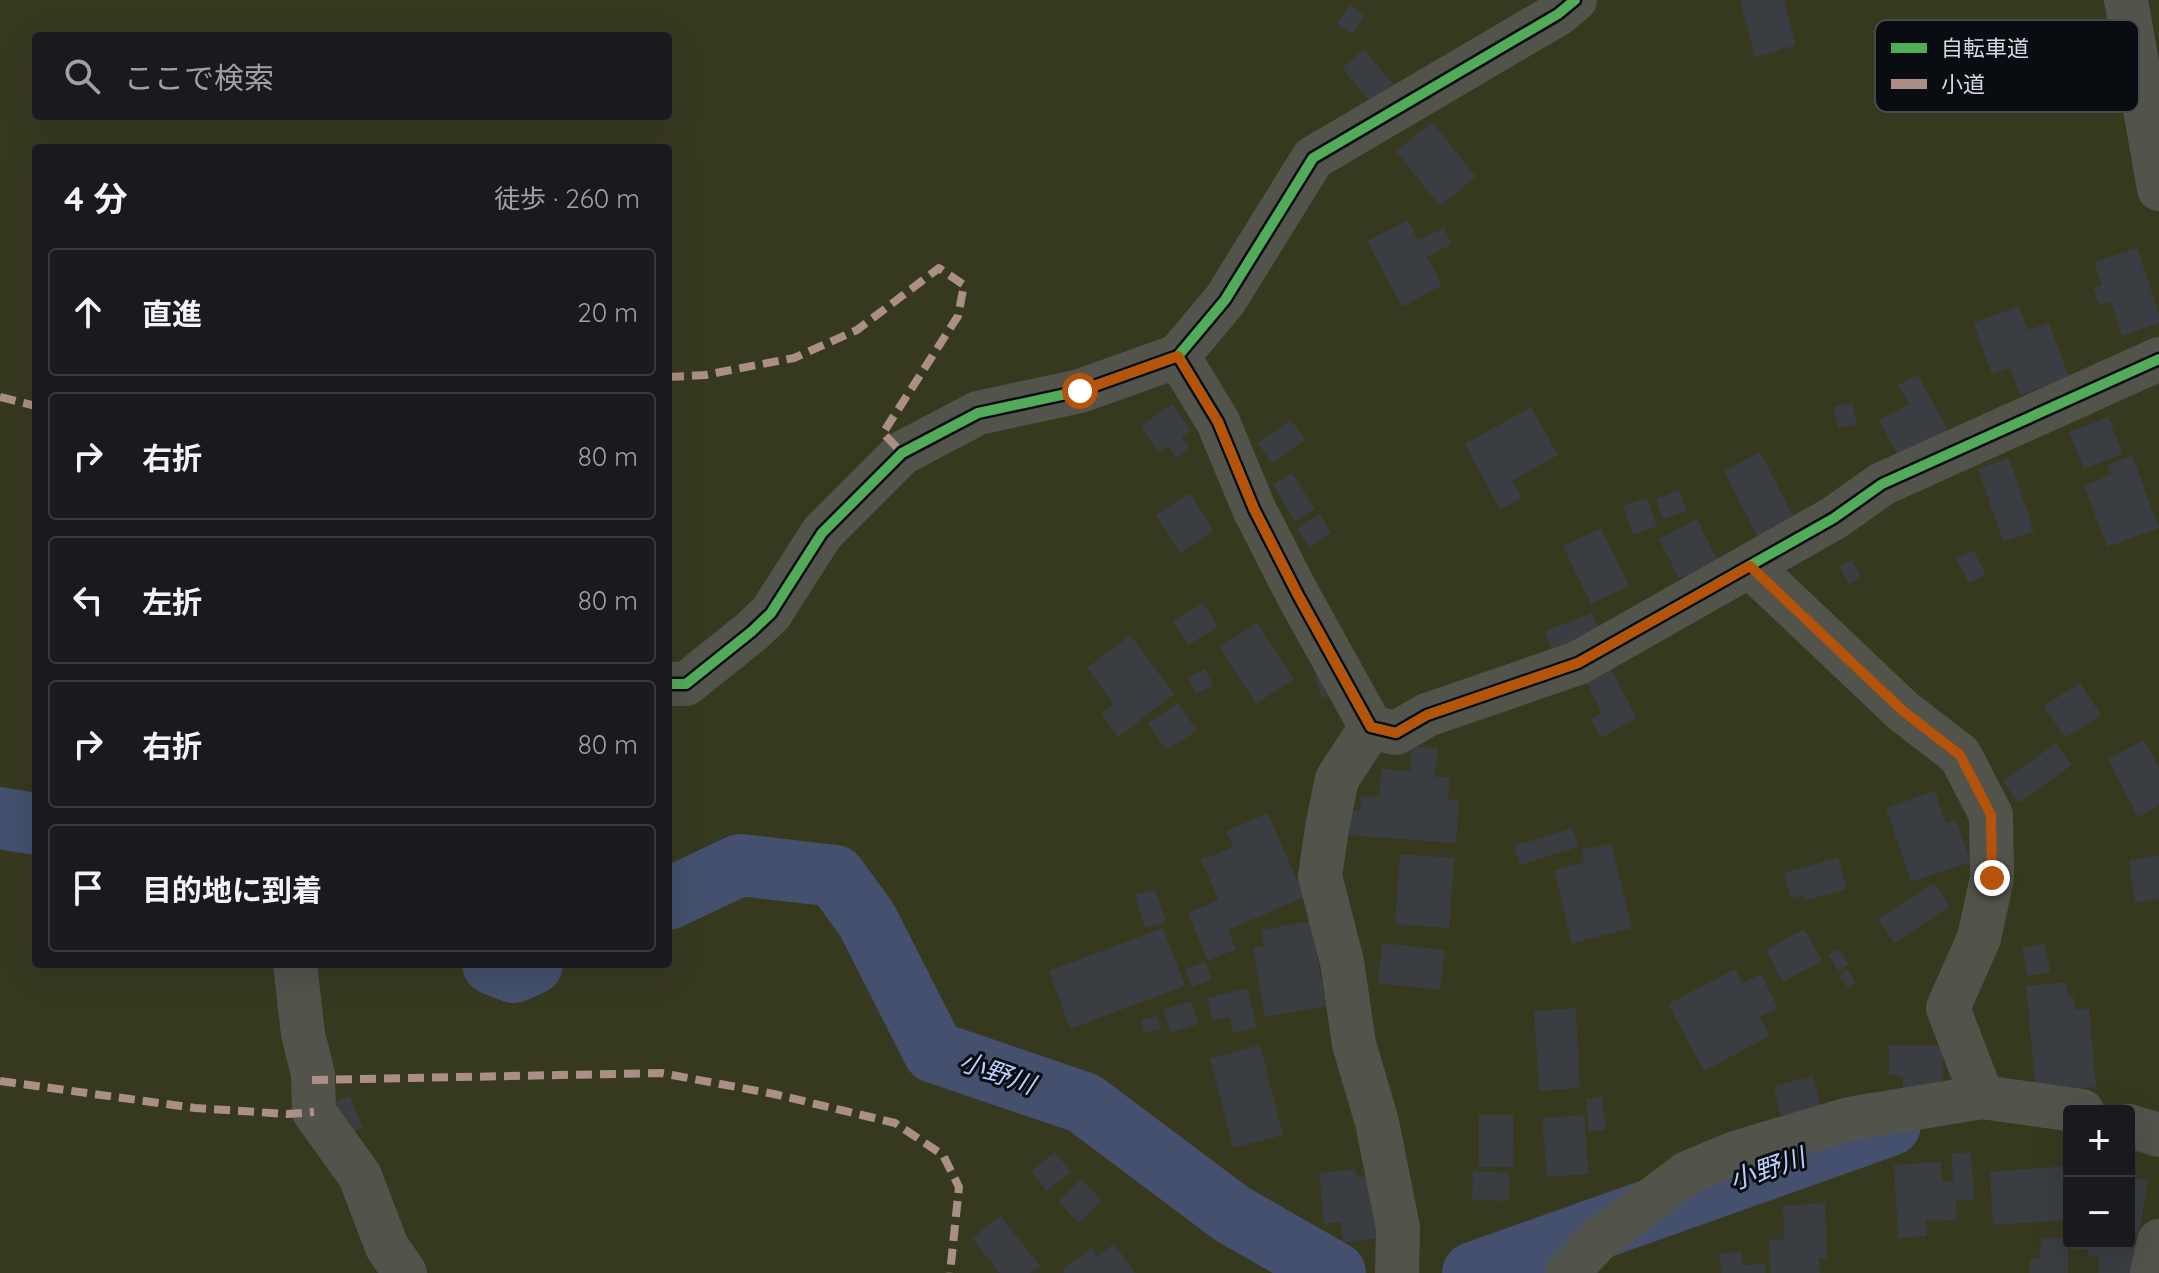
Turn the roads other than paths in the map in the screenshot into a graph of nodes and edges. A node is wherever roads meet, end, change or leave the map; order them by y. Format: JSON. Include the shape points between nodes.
{"nodes":[{"id":1,"x":1575,"y":0,"type":"edge"},
{"id":2,"x":2126,"y":0,"type":"edge"},
{"id":3,"x":2129,"y":20,"type":"edge"},
{"id":4,"x":2139,"y":74,"type":"edge"},
{"id":5,"x":2159,"y":189,"type":"edge"},
{"id":6,"x":1178,"y":356,"type":"junction"},
{"id":7,"x":2159,"y":359,"type":"edge"},
{"id":8,"x":1750,"y":566,"type":"junction"},
{"id":9,"x":672,"y":684,"type":"edge"},
{"id":10,"x":1371,"y":727,"type":"junction"},
{"id":11,"x":295,"y":968,"type":"edge"},
{"id":12,"x":1982,"y":1097,"type":"junction"},
{"id":13,"x":2063,"y":1108,"type":"edge"},
{"id":14,"x":2135,"y":1128,"type":"edge"},
{"id":15,"x":2159,"y":1135,"type":"edge"},
{"id":16,"x":2159,"y":1241,"type":"edge"},
{"id":17,"x":405,"y":1273,"type":"edge"},
{"id":18,"x":1397,"y":1273,"type":"edge"},
{"id":19,"x":1567,"y":1273,"type":"edge"},
{"id":20,"x":2152,"y":1273,"type":"edge"}],
"edges":[{"from":1,"to":6,"type":"street","via":[[1313,158],[1225,300]]},
{"from":2,"to":3,"type":"street"},
{"from":4,"to":5,"type":"street"},
{"from":6,"to":9,"type":"street","via":[[1080,391],[978,413],[902,453],[822,533],[771,613],[686,684]]},
{"from":6,"to":10,"type":"street","via":[[1218,422],[1254,509]]},
{"from":7,"to":8,"type":"street","via":[[1882,484]]},
{"from":8,"to":10,"type":"street","via":[[1578,663],[1427,715],[1396,733]]},
{"from":8,"to":12,"type":"street","via":[[1903,711],[1960,755],[1991,815],[1992,878],[1979,938],[1948,1008]]},
{"from":10,"to":18,"type":"street","via":[[1337,779],[1320,876],[1398,1228]]},
{"from":11,"to":17,"type":"street","via":[[314,1112],[360,1176],[387,1247]]},
{"from":12,"to":13,"type":"street"},
{"from":12,"to":19,"type":"street","via":[[1849,1119],[1687,1173],[1598,1240]]},
{"from":14,"to":15,"type":"street"},
{"from":16,"to":20,"type":"street"}]}
